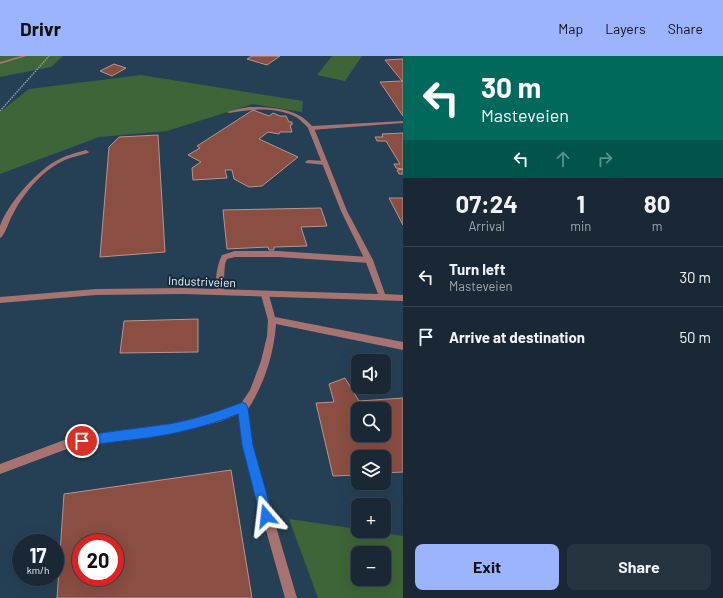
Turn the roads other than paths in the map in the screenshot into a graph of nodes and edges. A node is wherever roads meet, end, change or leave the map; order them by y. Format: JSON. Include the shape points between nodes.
{"nodes":[{"id":1,"x":25,"y":56,"type":"edge"},
{"id":2,"x":0,"y":63,"type":"edge"},
{"id":3,"x":229,"y":112,"type":"dead end"},
{"id":4,"x":403,"y":122,"type":"edge"},
{"id":5,"x":311,"y":128,"type":"junction"},
{"id":6,"x":86,"y":152,"type":"dead end"},
{"id":7,"x":308,"y":162,"type":"dead end"},
{"id":8,"x":325,"y":163,"type":"junction"},
{"id":9,"x":0,"y":236,"type":"edge"},
{"id":10,"x":369,"y":260,"type":"junction"},
{"id":11,"x":219,"y":292,"type":"junction"},
{"id":12,"x":265,"y":295,"type":"junction"},
{"id":13,"x":383,"y":298,"type":"junction"},
{"id":14,"x":403,"y":298,"type":"edge"},
{"id":15,"x":0,"y":300,"type":"edge"},
{"id":16,"x":272,"y":320,"type":"junction"},
{"id":17,"x":403,"y":346,"type":"edge"},
{"id":18,"x":243,"y":408,"type":"junction"},
{"id":19,"x":0,"y":469,"type":"edge"},
{"id":20,"x":291,"y":598,"type":"edge"}],
"edges":[{"from":1,"to":2,"type":"street"},
{"from":3,"to":5,"type":"street","via":[[246,108],[286,113],[306,121]]},
{"from":4,"to":5,"type":"street"},
{"from":5,"to":8,"type":"street"},
{"from":6,"to":9,"type":"street","via":[[64,158],[40,175],[18,201]]},
{"from":7,"to":8,"type":"street"},
{"from":8,"to":10,"type":"street","via":[[344,211]]},
{"from":10,"to":11,"type":"street","via":[[235,254],[224,257],[221,264]]},
{"from":10,"to":13,"type":"street"},
{"from":11,"to":12,"type":"street","name":"Industriveien"},
{"from":11,"to":15,"type":"street","name":"Industriveien","via":[[96,292]]},
{"from":12,"to":13,"type":"street","name":"Industriveien"},
{"from":12,"to":16,"type":"street"},
{"from":13,"to":14,"type":"street","name":"Industriveien"},
{"from":16,"to":17,"type":"street"},
{"from":16,"to":18,"type":"street","via":[[265,362],[254,392]]},
{"from":18,"to":19,"type":"street","via":[[219,417],[170,429],[67,444]]},
{"from":18,"to":20,"type":"street","via":[[249,452]]}]}
